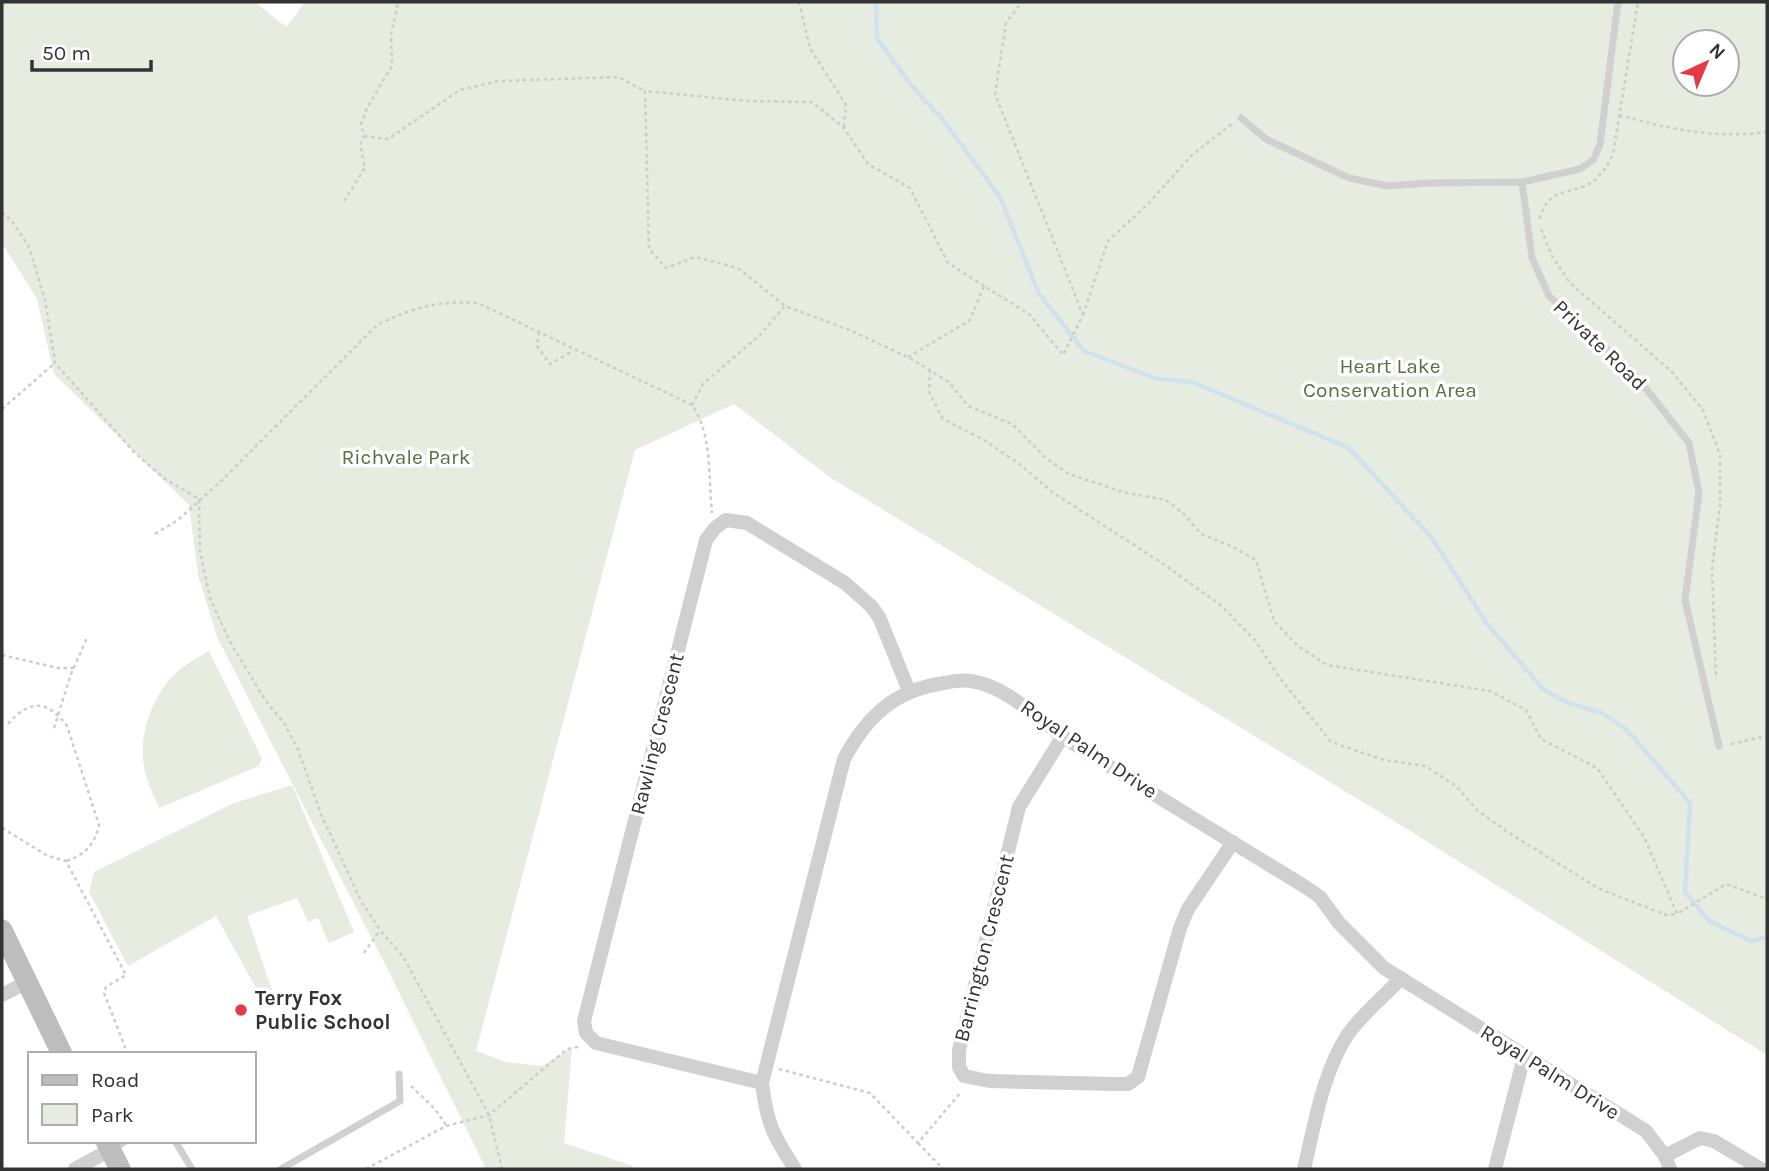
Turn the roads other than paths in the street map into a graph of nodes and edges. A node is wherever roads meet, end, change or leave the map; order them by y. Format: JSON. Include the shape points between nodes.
{"nodes":[{"id":1,"x":1618,"y":2,"type":"edge"},
{"id":2,"x":1241,"y":118,"type":"road end"},
{"id":3,"x":1522,"y":182,"type":"junction"},
{"id":4,"x":909,"y":691,"type":"junction"},
{"id":5,"x":1063,"y":736,"type":"junction"},
{"id":6,"x":1719,"y":746,"type":"dead end"},
{"id":7,"x":1233,"y":842,"type":"junction"},
{"id":8,"x":2,"y":930,"type":"edge"},
{"id":9,"x":1401,"y":978,"type":"junction"},
{"id":10,"x":27,"y":982,"type":"junction"},
{"id":11,"x":2,"y":995,"type":"edge"},
{"id":12,"x":61,"y":1052,"type":"edge"},
{"id":13,"x":1524,"y":1057,"type":"junction"},
{"id":14,"x":399,"y":1074,"type":"road end"},
{"id":15,"x":762,"y":1083,"type":"junction"},
{"id":16,"x":176,"y":1143,"type":"edge"},
{"id":17,"x":114,"y":1144,"type":"edge"},
{"id":18,"x":1667,"y":1163,"type":"edge"},
{"id":19,"x":75,"y":1169,"type":"edge"},
{"id":20,"x":120,"y":1169,"type":"edge"},
{"id":21,"x":192,"y":1169,"type":"edge"},
{"id":22,"x":281,"y":1169,"type":"edge"},
{"id":23,"x":795,"y":1169,"type":"edge"},
{"id":24,"x":1304,"y":1169,"type":"edge"},
{"id":25,"x":1495,"y":1169,"type":"edge"},
{"id":26,"x":1761,"y":1169,"type":"edge"}],
"edges":[{"from":1,"to":3,"type":"lane","via":[[1600,144],[1594,159],[1580,169]]},
{"from":2,"to":3,"type":"lane","via":[[1266,139],[1349,178],[1388,186]]},
{"from":3,"to":6,"type":"lane","name":"Private Road","via":[[1532,258],[1549,296],[1636,376],[1689,443],[1699,493],[1685,600]]},
{"from":4,"to":5,"type":"street","name":"Royal Palm Drive","via":[[956,681],[983,684],[1014,698]]},
{"from":4,"to":15,"type":"street","name":"Royal Palm Drive","via":[[867,723],[844,759]]},
{"from":4,"to":15,"type":"street","name":"Rawling Crescent","via":[[880,618],[860,595],[747,523],[726,520],[715,528],[706,540],[584,1021],[586,1033],[596,1043]]},
{"from":5,"to":7,"type":"street","name":"Royal Palm Drive"},
{"from":5,"to":7,"type":"street","name":"Barrington Crescent","via":[[1019,807],[959,1050],[964,1076],[989,1081],[1114,1084],[1128,1084],[1138,1077],[1180,928]]},
{"from":7,"to":9,"type":"street","name":"Royal Palm Drive","via":[[1320,897],[1339,923],[1384,968]]},
{"from":8,"to":10,"type":"street"},
{"from":9,"to":13,"type":"street","name":"Royal Palm Drive"},
{"from":9,"to":24,"type":"street","via":[[1363,1016],[1334,1059]]},
{"from":10,"to":11,"type":"street"},
{"from":10,"to":12,"type":"street"},
{"from":13,"to":18,"type":"street","name":"Royal Palm Drive","via":[[1646,1131]]},
{"from":13,"to":25,"type":"street"},
{"from":14,"to":22,"type":"lane","via":[[400,1101]]},
{"from":15,"to":23,"type":"street","name":"Royal Palm Drive","via":[[772,1133]]},
{"from":16,"to":21,"type":"lane"},
{"from":17,"to":19,"type":"street"},
{"from":17,"to":20,"type":"street"},
{"from":18,"to":26,"type":"street","via":[[1700,1138],[1714,1141]]}]}
